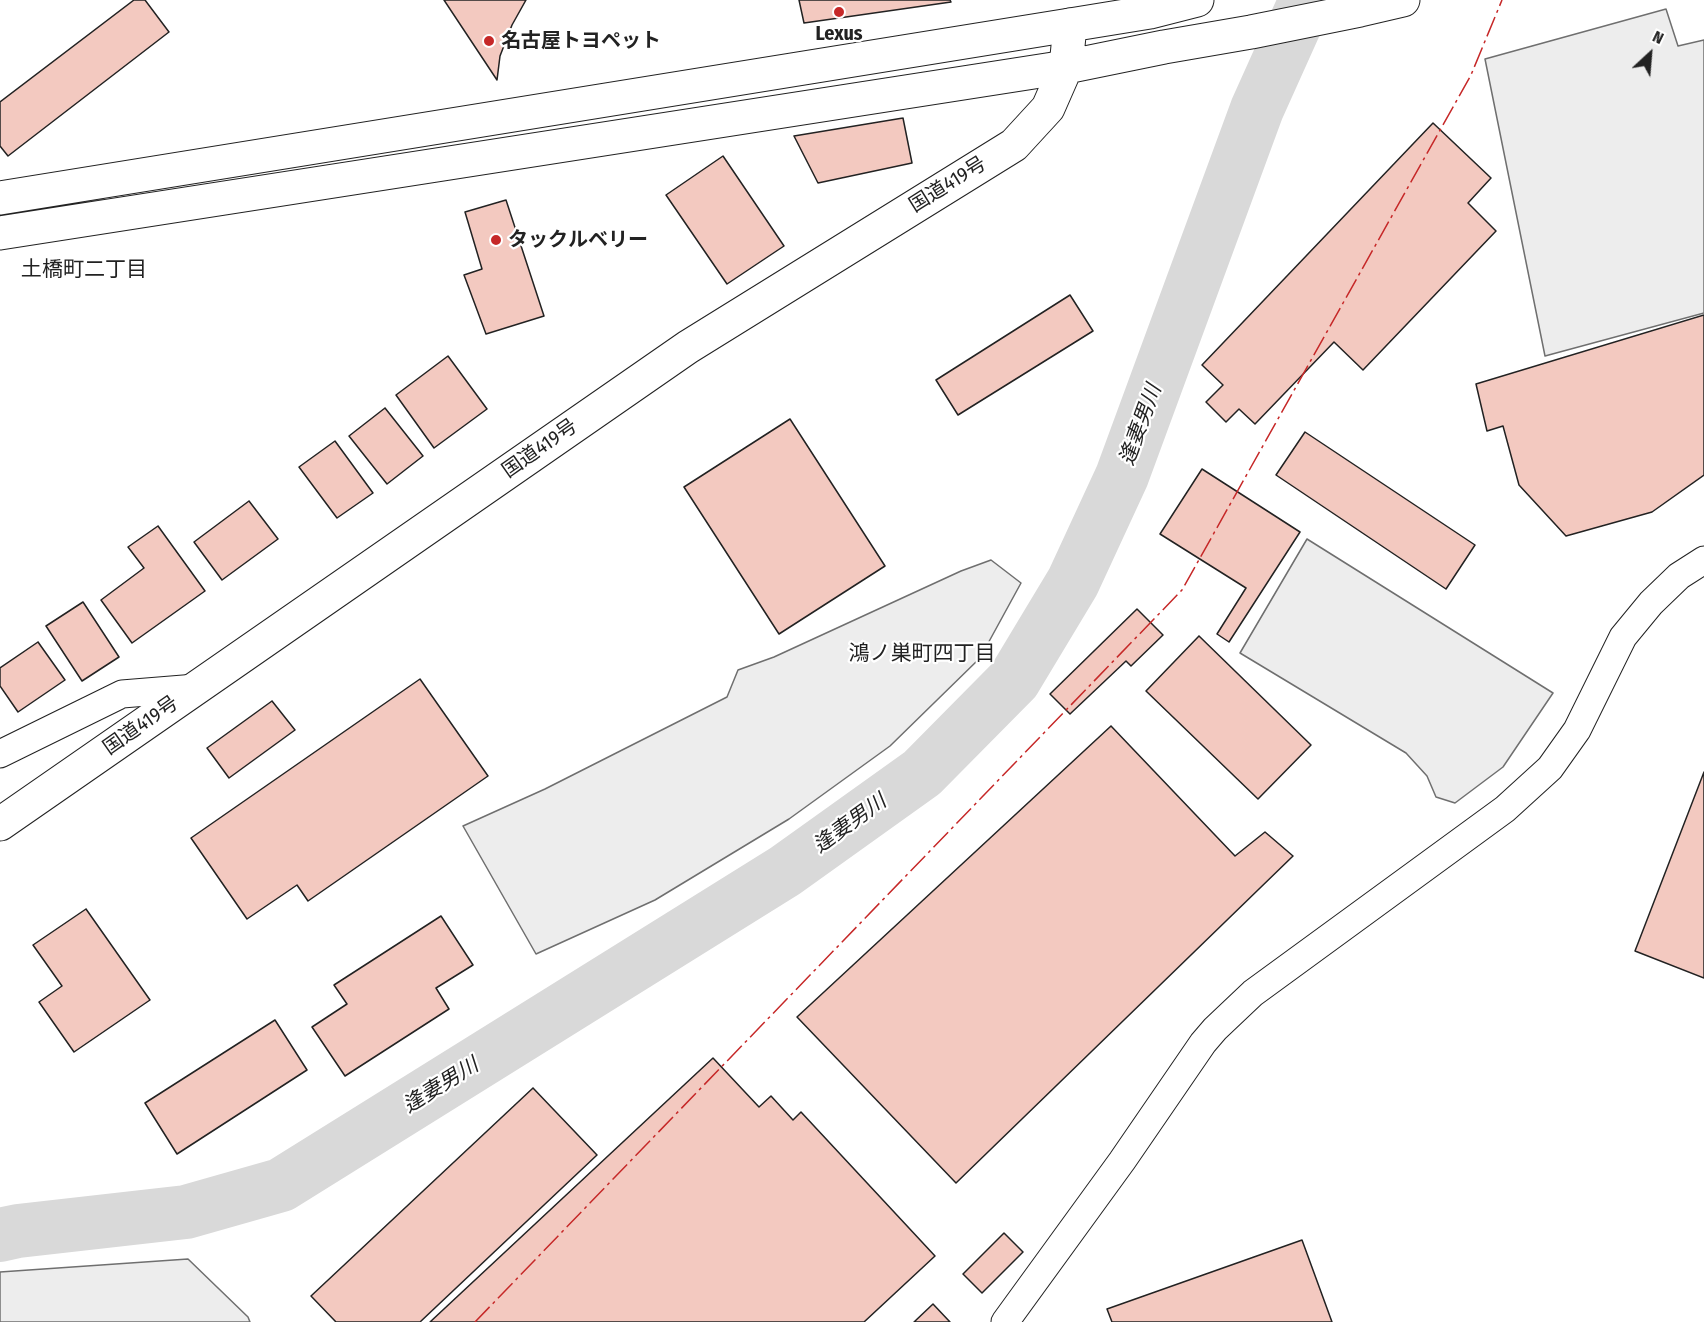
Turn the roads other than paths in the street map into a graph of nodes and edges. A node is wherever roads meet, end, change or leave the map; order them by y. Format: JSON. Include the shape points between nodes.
{"nodes":[{"id":1,"x":1197,"y":0,"type":"edge"},
{"id":2,"x":1403,"y":0,"type":"edge"},
{"id":3,"x":1148,"y":6,"type":"edge"},
{"id":4,"x":1070,"y":25,"type":"junction"},
{"id":5,"x":1066,"y":68,"type":"junction"},
{"id":6,"x":0,"y":198,"type":"edge"},
{"id":7,"x":0,"y":233,"type":"edge"},
{"id":8,"x":1704,"y":560,"type":"edge"},
{"id":9,"x":196,"y":688,"type":"junction"},
{"id":10,"x":0,"y":754,"type":"edge"},
{"id":11,"x":0,"y":824,"type":"edge"},
{"id":12,"x":1005,"y":1322,"type":"edge"}],
"edges":[{"from":1,"to":3,"type":"main road"},
{"from":2,"to":5,"type":"main road"},
{"from":3,"to":4,"type":"main road"},
{"from":4,"to":5,"type":"main road","name":"国道419号"},
{"from":4,"to":6,"type":"main road"},
{"from":5,"to":7,"type":"main road"},
{"from":5,"to":9,"type":"main road","name":"国道419号","via":[[1048,108],[1014,144],[688,347]]},
{"from":8,"to":12,"type":"street","via":[[1679,576],[1623,637],[1577,730],[1550,768],[1505,809],[1253,993],[1215,1029]]},
{"from":9,"to":10,"type":"street","via":[[122,694]]},
{"from":9,"to":11,"type":"main road","name":"国道419号"}]}
